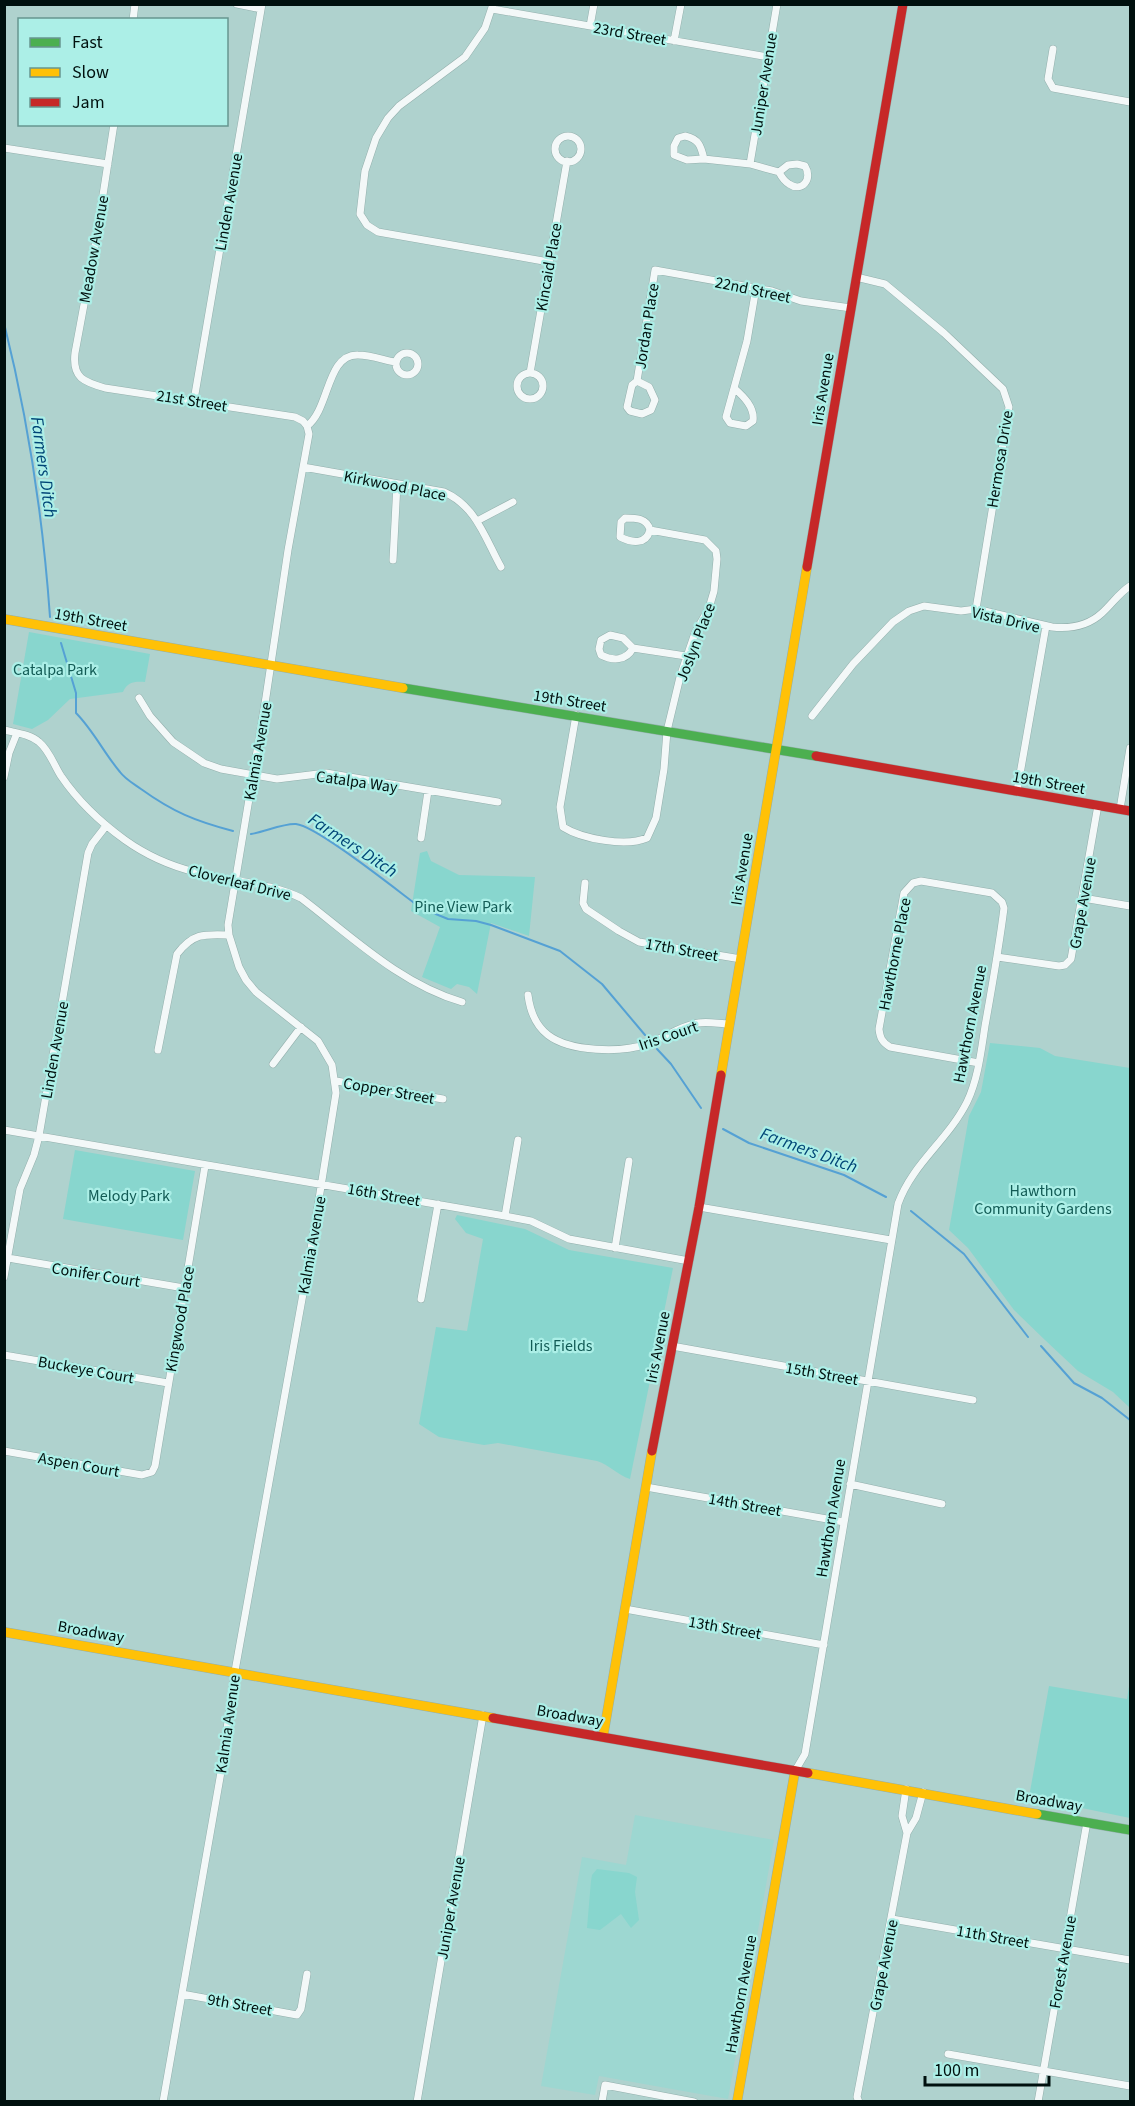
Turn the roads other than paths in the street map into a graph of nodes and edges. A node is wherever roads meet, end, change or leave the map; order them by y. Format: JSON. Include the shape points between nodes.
{"nodes":[{"id":1,"x":237,"y":4,"type":"edge"},
{"id":2,"x":594,"y":4,"type":"edge"},
{"id":3,"x":681,"y":4,"type":"edge"},
{"id":4,"x":777,"y":4,"type":"edge"},
{"id":5,"x":903,"y":4,"type":"edge"},
{"id":6,"x":262,"y":7,"type":"edge"},
{"id":7,"x":492,"y":7,"type":"edge"},
{"id":8,"x":590,"y":26,"type":"junction"},
{"id":9,"x":674,"y":41,"type":"junction"},
{"id":10,"x":1053,"y":49,"type":"dead end"},
{"id":11,"x":768,"y":57,"type":"junction"},
{"id":12,"x":1131,"y":102,"type":"edge"},
{"id":13,"x":114,"y":126,"type":"edge"},
{"id":14,"x":4,"y":148,"type":"edge"},
{"id":15,"x":704,"y":159,"type":"junction"},
{"id":16,"x":567,"y":161,"type":"dead end"},
{"id":17,"x":750,"y":164,"type":"junction"},
{"id":18,"x":108,"y":165,"type":"junction"},
{"id":19,"x":778,"y":172,"type":"dead end"},
{"id":20,"x":549,"y":262,"type":"junction"},
{"id":21,"x":655,"y":270,"type":"joint"},
{"id":22,"x":856,"y":277,"type":"junction"},
{"id":23,"x":756,"y":288,"type":"junction"},
{"id":24,"x":850,"y":308,"type":"junction"},
{"id":25,"x":395,"y":362,"type":"dead end"},
{"id":26,"x":77,"y":373,"type":"joint"},
{"id":27,"x":530,"y":373,"type":"dead end"},
{"id":28,"x":637,"y":381,"type":"junction"},
{"id":29,"x":734,"y":388,"type":"junction"},
{"id":30,"x":194,"y":400,"type":"junction"},
{"id":31,"x":307,"y":426,"type":"junction"},
{"id":32,"x":303,"y":467,"type":"junction"},
{"id":33,"x":397,"y":484,"type":"junction"},
{"id":34,"x":513,"y":502,"type":"dead end"},
{"id":35,"x":477,"y":521,"type":"junction"},
{"id":36,"x":650,"y":531,"type":"junction"},
{"id":37,"x":393,"y":560,"type":"dead end"},
{"id":38,"x":501,"y":567,"type":"dead end"},
{"id":39,"x":1131,"y":586,"type":"edge"},
{"id":40,"x":976,"y":609,"type":"junction"},
{"id":41,"x":4,"y":619,"type":"edge"},
{"id":42,"x":1046,"y":626,"type":"junction"},
{"id":43,"x":633,"y":648,"type":"junction"},
{"id":44,"x":686,"y":656,"type":"junction"},
{"id":45,"x":271,"y":665,"type":"junction"},
{"id":46,"x":139,"y":698,"type":"dead end"},
{"id":47,"x":576,"y":715,"type":"junction"},
{"id":48,"x":812,"y":716,"type":"dead end"},
{"id":49,"x":4,"y":730,"type":"edge"},
{"id":50,"x":667,"y":731,"type":"junction"},
{"id":51,"x":17,"y":733,"type":"junction"},
{"id":52,"x":1131,"y":748,"type":"edge"},
{"id":53,"x":777,"y":750,"type":"junction"},
{"id":54,"x":253,"y":775,"type":"junction"},
{"id":55,"x":4,"y":777,"type":"edge"},
{"id":56,"x":428,"y":791,"type":"junction"},
{"id":57,"x":1017,"y":791,"type":"junction"},
{"id":58,"x":498,"y":802,"type":"dead end"},
{"id":59,"x":1098,"y":805,"type":"junction"},
{"id":60,"x":1120,"y":809,"type":"junction"},
{"id":61,"x":1131,"y":811,"type":"edge"},
{"id":62,"x":106,"y":826,"type":"junction"},
{"id":63,"x":421,"y":837,"type":"dead end"},
{"id":64,"x":235,"y":880,"type":"junction"},
{"id":65,"x":585,"y":883,"type":"dead end"},
{"id":66,"x":1083,"y":898,"type":"junction"},
{"id":67,"x":1131,"y":906,"type":"edge"},
{"id":68,"x":229,"y":935,"type":"junction"},
{"id":69,"x":997,"y":957,"type":"junction"},
{"id":70,"x":741,"y":959,"type":"junction"},
{"id":71,"x":528,"y":995,"type":"dead end"},
{"id":72,"x":462,"y":1002,"type":"dead end"},
{"id":73,"x":730,"y":1024,"type":"junction"},
{"id":74,"x":301,"y":1026,"type":"junction"},
{"id":75,"x":158,"y":1050,"type":"dead end"},
{"id":76,"x":979,"y":1063,"type":"junction"},
{"id":77,"x":273,"y":1064,"type":"dead end"},
{"id":78,"x":336,"y":1081,"type":"junction"},
{"id":79,"x":443,"y":1099,"type":"dead end"},
{"id":80,"x":4,"y":1130,"type":"edge"},
{"id":81,"x":39,"y":1136,"type":"junction"},
{"id":82,"x":518,"y":1140,"type":"dead end"},
{"id":83,"x":629,"y":1161,"type":"dead end"},
{"id":84,"x":206,"y":1166,"type":"junction"},
{"id":85,"x":321,"y":1183,"type":"junction"},
{"id":86,"x":438,"y":1204,"type":"junction"},
{"id":87,"x":699,"y":1207,"type":"junction"},
{"id":88,"x":505,"y":1216,"type":"junction"},
{"id":89,"x":891,"y":1240,"type":"junction"},
{"id":90,"x":615,"y":1248,"type":"junction"},
{"id":91,"x":8,"y":1258,"type":"junction"},
{"id":92,"x":689,"y":1261,"type":"junction"},
{"id":93,"x":4,"y":1277,"type":"edge"},
{"id":94,"x":184,"y":1288,"type":"junction"},
{"id":95,"x":421,"y":1299,"type":"dead end"},
{"id":96,"x":672,"y":1346,"type":"junction"},
{"id":97,"x":4,"y":1354,"type":"edge"},
{"id":98,"x":868,"y":1381,"type":"junction"},
{"id":99,"x":168,"y":1383,"type":"junction"},
{"id":100,"x":973,"y":1400,"type":"dead end"},
{"id":101,"x":4,"y":1451,"type":"edge"},
{"id":102,"x":152,"y":1472,"type":"joint"},
{"id":103,"x":850,"y":1484,"type":"junction"},
{"id":104,"x":646,"y":1487,"type":"junction"},
{"id":105,"x":942,"y":1504,"type":"dead end"},
{"id":106,"x":844,"y":1522,"type":"junction"},
{"id":107,"x":625,"y":1609,"type":"junction"},
{"id":108,"x":4,"y":1632,"type":"edge"},
{"id":109,"x":824,"y":1646,"type":"junction"},
{"id":110,"x":235,"y":1671,"type":"junction"},
{"id":111,"x":483,"y":1715,"type":"junction"},
{"id":112,"x":603,"y":1737,"type":"junction"},
{"id":113,"x":795,"y":1771,"type":"junction"},
{"id":114,"x":906,"y":1789,"type":"junction"},
{"id":115,"x":922,"y":1792,"type":"junction"},
{"id":116,"x":1088,"y":1822,"type":"junction"},
{"id":117,"x":1131,"y":1830,"type":"edge"},
{"id":118,"x":907,"y":1833,"type":"junction"},
{"id":119,"x":892,"y":1918,"type":"junction"},
{"id":120,"x":1064,"y":1948,"type":"junction"},
{"id":121,"x":1131,"y":1960,"type":"edge"},
{"id":122,"x":307,"y":1974,"type":"dead end"},
{"id":123,"x":182,"y":1994,"type":"junction"},
{"id":124,"x":948,"y":2054,"type":"dead end"},
{"id":125,"x":1043,"y":2071,"type":"junction"},
{"id":126,"x":1131,"y":2086,"type":"edge"},
{"id":127,"x":856,"y":2100,"type":"edge"},
{"id":128,"x":163,"y":2102,"type":"edge"},
{"id":129,"x":417,"y":2102,"type":"edge"},
{"id":130,"x":602,"y":2102,"type":"edge"},
{"id":131,"x":694,"y":2102,"type":"edge"},
{"id":132,"x":737,"y":2102,"type":"edge"},
{"id":133,"x":1038,"y":2102,"type":"edge"}],
"edges":[{"from":1,"to":6,"type":"street"},
{"from":2,"to":8,"type":"street"},
{"from":3,"to":9,"type":"street"},
{"from":4,"to":11,"type":"street","name":"Juniper Avenue"},
{"from":5,"to":22,"type":"main road","name":"Iris Avenue"},
{"from":6,"to":30,"type":"street","name":"Linden Avenue"},
{"from":7,"to":8,"type":"street","name":"23rd Street"},
{"from":7,"to":20,"type":"street","via":[[485,28],[465,57],[399,106],[379,131],[368,158],[360,214],[378,232]]},
{"from":8,"to":9,"type":"street","name":"23rd Street"},
{"from":9,"to":11,"type":"street","name":"23rd Street"},
{"from":10,"to":12,"type":"street","via":[[1048,80],[1051,86]]},
{"from":11,"to":17,"type":"street","name":"Juniper Avenue"},
{"from":13,"to":18,"type":"street","name":"Meadow Avenue"},
{"from":14,"to":18,"type":"street"},
{"from":15,"to":15,"type":"street","via":[[687,160],[674,155],[678,138],[693,138]]},
{"from":15,"to":17,"type":"street"},
{"from":16,"to":20,"type":"street","name":"Kincaid Place"},
{"from":17,"to":19,"type":"street"},
{"from":18,"to":26,"type":"street","name":"Meadow Avenue","via":[[75,353]]},
{"from":20,"to":27,"type":"street","name":"Kincaid Place"},
{"from":21,"to":23,"type":"street","name":"22nd Street"},
{"from":21,"to":28,"type":"street","name":"Jordan Place"},
{"from":22,"to":24,"type":"main road","name":"Iris Avenue"},
{"from":22,"to":40,"type":"street","name":"Hermosa Drive","via":[[885,284],[950,339],[997,383],[1007,398],[1009,407]]},
{"from":23,"to":24,"type":"street","name":"22nd Street"},
{"from":23,"to":29,"type":"street"},
{"from":24,"to":53,"type":"main road","name":"Iris Avenue"},
{"from":25,"to":31,"type":"street","via":[[358,355],[340,362],[319,414]]},
{"from":26,"to":30,"type":"street","name":"21st Street","via":[[87,382],[105,388]]},
{"from":28,"to":28,"type":"street","name":"Jordan Place","via":[[632,385],[627,407],[642,414],[651,410],[655,400],[649,387]]},
{"from":29,"to":29,"type":"street","via":[[726,417],[730,423],[746,426],[753,421],[753,412]]},
{"from":30,"to":31,"type":"street","name":"21st Street","via":[[295,417]]},
{"from":31,"to":32,"type":"street","name":"Kalmia Avenue"},
{"from":32,"to":33,"type":"street","name":"Kirkwood Place"},
{"from":32,"to":45,"type":"street","name":"Kalmia Avenue"},
{"from":33,"to":35,"type":"street","name":"Kirkwood Place","via":[[455,497]]},
{"from":33,"to":37,"type":"street"},
{"from":34,"to":35,"type":"street"},
{"from":35,"to":38,"type":"street","name":"Kirkwood Place"},
{"from":36,"to":36,"type":"street","name":"Joslyn Place","via":[[645,521],[628,518],[621,522],[619,531],[623,539],[641,541]]},
{"from":36,"to":44,"type":"street","name":"Joslyn Place","via":[[705,540],[716,551],[714,591]]},
{"from":39,"to":42,"type":"street","via":[[1089,622],[1065,628]]},
{"from":40,"to":42,"type":"street","name":"Vista Drive"},
{"from":40,"to":48,"type":"street","name":"Vista Drive","via":[[924,606],[900,616],[853,664]]},
{"from":41,"to":45,"type":"main road","name":"19th Street"},
{"from":42,"to":57,"type":"street","name":"Vista Drive"},
{"from":43,"to":43,"type":"street","via":[[623,638],[610,635],[601,640],[599,653],[621,659]]},
{"from":43,"to":44,"type":"street"},
{"from":44,"to":50,"type":"street","name":"Joslyn Place"},
{"from":45,"to":47,"type":"main road","name":"19th Street"},
{"from":45,"to":54,"type":"street","name":"Kalmia Avenue"},
{"from":46,"to":54,"type":"street","name":"Catalpa Way","via":[[159,729],[188,754],[221,769]]},
{"from":47,"to":50,"type":"main road","name":"19th Street"},
{"from":47,"to":50,"type":"street","name":"Joslyn Place","via":[[560,807],[563,827],[578,835],[636,843],[647,838],[656,818]]},
{"from":49,"to":51,"type":"street","name":"Cloverleaf Drive"},
{"from":50,"to":53,"type":"main road","name":"19th Street"},
{"from":51,"to":55,"type":"street"},
{"from":51,"to":62,"type":"street","name":"Cloverleaf Drive","via":[[30,736],[45,747],[61,776]]},
{"from":52,"to":60,"type":"street"},
{"from":53,"to":57,"type":"main road","name":"19th Street"},
{"from":53,"to":70,"type":"main road","name":"Iris Avenue"},
{"from":54,"to":56,"type":"street","name":"Catalpa Way","via":[[289,779],[326,773]]},
{"from":54,"to":64,"type":"street","name":"Kalmia Avenue"},
{"from":56,"to":58,"type":"street","name":"Catalpa Way"},
{"from":56,"to":63,"type":"street"},
{"from":57,"to":59,"type":"main road","name":"19th Street"},
{"from":59,"to":60,"type":"main road","name":"19th Street"},
{"from":59,"to":66,"type":"street","name":"Grape Avenue"},
{"from":60,"to":61,"type":"main road","name":"19th Street"},
{"from":62,"to":64,"type":"street","name":"Cloverleaf Drive","via":[[172,865]]},
{"from":62,"to":81,"type":"street","name":"Linden Avenue","via":[[88,853]]},
{"from":64,"to":68,"type":"street","name":"Kalmia Avenue"},
{"from":64,"to":72,"type":"street","name":"Cloverleaf Drive","via":[[284,889],[301,898],[403,976],[425,989]]},
{"from":65,"to":70,"type":"street","name":"17th Street","via":[[586,909],[632,939]]},
{"from":66,"to":67,"type":"street"},
{"from":66,"to":69,"type":"street","name":"Grape Avenue","via":[[1073,955],[1065,964]]},
{"from":68,"to":74,"type":"street","name":"Kalmia Avenue","via":[[246,980]]},
{"from":68,"to":75,"type":"street","via":[[194,937],[177,954]]},
{"from":69,"to":76,"type":"street","name":"Hawthorn Avenue"},
{"from":69,"to":76,"type":"street","name":"Hawthorne Place","via":[[1004,908],[998,896],[921,881],[908,887],[879,1029],[881,1038],[890,1047]]},
{"from":70,"to":73,"type":"main road","name":"Iris Avenue"},
{"from":71,"to":73,"type":"street","name":"Iris Court","via":[[532,1016],[549,1036],[595,1049],[621,1050],[645,1045],[701,1022]]},
{"from":73,"to":87,"type":"main road","name":"Iris Avenue"},
{"from":74,"to":77,"type":"street"},
{"from":74,"to":78,"type":"street","name":"Kalmia Avenue","via":[[326,1052]]},
{"from":76,"to":89,"type":"street","name":"Hawthorn Avenue","via":[[967,1101],[952,1127],[903,1190]]},
{"from":78,"to":79,"type":"street","name":"Copper Street"},
{"from":78,"to":85,"type":"street","name":"Kalmia Avenue"},
{"from":80,"to":81,"type":"street","name":"16th Street"},
{"from":81,"to":84,"type":"street","name":"16th Street"},
{"from":81,"to":91,"type":"street","name":"Linden Avenue","via":[[20,1189]]},
{"from":82,"to":88,"type":"street"},
{"from":83,"to":90,"type":"street"},
{"from":84,"to":85,"type":"street","name":"16th Street"},
{"from":84,"to":94,"type":"street","name":"Kingwood Place"},
{"from":85,"to":86,"type":"street","name":"16th Street"},
{"from":85,"to":110,"type":"street","name":"Kalmia Avenue"},
{"from":86,"to":88,"type":"street","name":"16th Street"},
{"from":86,"to":95,"type":"street"},
{"from":87,"to":89,"type":"street"},
{"from":87,"to":92,"type":"main road","name":"Iris Avenue"},
{"from":88,"to":90,"type":"street","name":"16th Street","via":[[531,1221],[569,1239]]},
{"from":89,"to":98,"type":"street","name":"Hawthorn Avenue"},
{"from":90,"to":92,"type":"street","name":"16th Street"},
{"from":91,"to":93,"type":"street","name":"Linden Avenue"},
{"from":91,"to":94,"type":"street","name":"Conifer Court"},
{"from":92,"to":96,"type":"main road","name":"Iris Avenue"},
{"from":94,"to":99,"type":"street","name":"Kingwood Place"},
{"from":96,"to":98,"type":"street","name":"15th Street"},
{"from":96,"to":104,"type":"main road","name":"Iris Avenue"},
{"from":97,"to":99,"type":"street","name":"Buckeye Court"},
{"from":98,"to":100,"type":"street","name":"15th Street"},
{"from":98,"to":103,"type":"street","name":"Hawthorn Avenue"},
{"from":99,"to":102,"type":"street","name":"Kingwood Place"},
{"from":101,"to":102,"type":"street","name":"Aspen Court","via":[[142,1475]]},
{"from":103,"to":105,"type":"street"},
{"from":103,"to":106,"type":"street","name":"Hawthorn Avenue"},
{"from":104,"to":106,"type":"street","name":"14th Street"},
{"from":104,"to":107,"type":"main road","name":"Iris Avenue"},
{"from":106,"to":109,"type":"street","name":"Hawthorn Avenue"},
{"from":107,"to":109,"type":"street","name":"13th Street"},
{"from":107,"to":112,"type":"main road","name":"Iris Avenue"},
{"from":108,"to":110,"type":"main road","name":"Broadway"},
{"from":109,"to":113,"type":"street","name":"Hawthorn Avenue","via":[[805,1754]]},
{"from":110,"to":111,"type":"main road","name":"Broadway"},
{"from":110,"to":123,"type":"street","name":"Kalmia Avenue"},
{"from":111,"to":112,"type":"main road","name":"Broadway"},
{"from":111,"to":129,"type":"street","name":"Juniper Avenue"},
{"from":112,"to":113,"type":"main road","name":"Broadway"},
{"from":113,"to":114,"type":"main road","name":"Broadway"},
{"from":113,"to":132,"type":"main road","name":"Hawthorn Avenue"},
{"from":114,"to":115,"type":"main road","name":"Broadway"},
{"from":114,"to":118,"type":"street","name":"Grape Avenue","via":[[902,1816]]},
{"from":115,"to":116,"type":"main road","name":"Broadway"},
{"from":115,"to":118,"type":"street","name":"Grape Avenue","via":[[916,1818]]},
{"from":116,"to":117,"type":"main road","name":"Broadway"},
{"from":116,"to":120,"type":"street","name":"Forest Avenue"},
{"from":118,"to":119,"type":"street","name":"Grape Avenue"},
{"from":119,"to":120,"type":"street","name":"11th Street"},
{"from":119,"to":127,"type":"street","name":"Grape Avenue"},
{"from":120,"to":121,"type":"street","name":"11th Street"},
{"from":120,"to":125,"type":"street","name":"Forest Avenue"},
{"from":122,"to":123,"type":"street","name":"9th Street","via":[[297,2014]]},
{"from":123,"to":128,"type":"street","name":"Kalmia Avenue"},
{"from":124,"to":125,"type":"street"},
{"from":125,"to":126,"type":"street"},
{"from":125,"to":133,"type":"street","name":"Forest Avenue"},
{"from":130,"to":131,"type":"street","via":[[605,2085]]}]}
